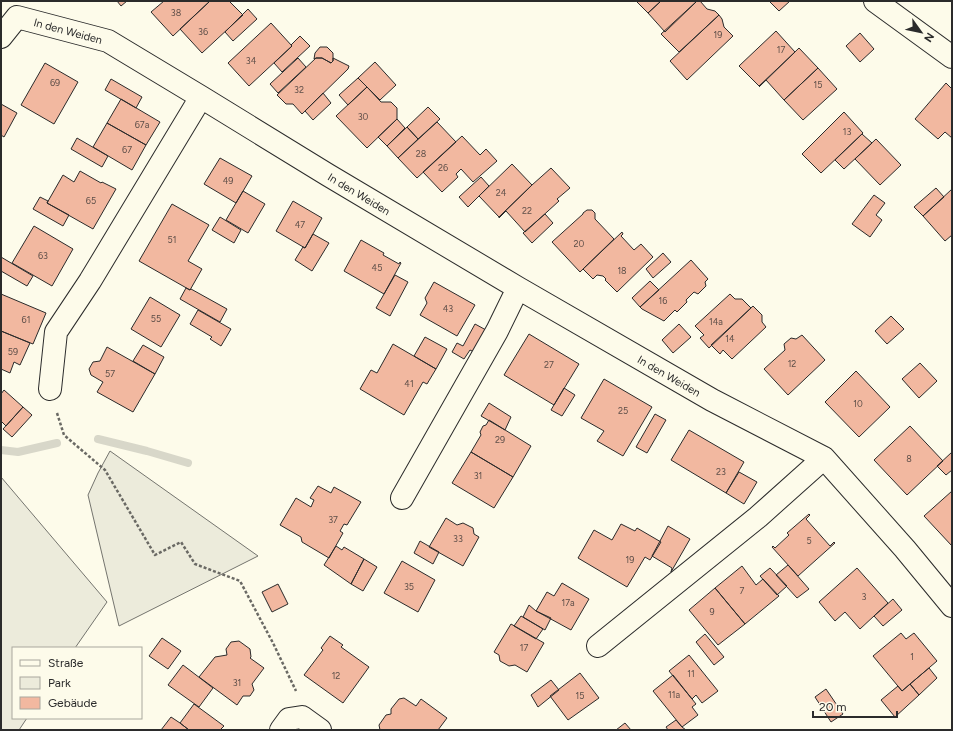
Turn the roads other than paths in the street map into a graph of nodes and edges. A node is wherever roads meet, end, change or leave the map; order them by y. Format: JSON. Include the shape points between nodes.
{"nodes":[{"id":1,"x":875,"y":1,"type":"edge"},
{"id":2,"x":1,"y":37,"type":"edge"},
{"id":3,"x":952,"y":57,"type":"edge"},
{"id":4,"x":201,"y":97,"type":"junction"},
{"id":5,"x":518,"y":288,"type":"junction"},
{"id":6,"x":50,"y":389,"type":"road end"},
{"id":7,"x":824,"y":458,"type":"junction"},
{"id":8,"x":402,"y":498,"type":"dead end"},
{"id":9,"x":952,"y":606,"type":"edge"},
{"id":10,"x":598,"y":646,"type":"dead end"},
{"id":11,"x":281,"y":730,"type":"edge"},
{"id":12,"x":320,"y":730,"type":"edge"}],
"edges":[{"from":1,"to":3,"type":"street"},
{"from":2,"to":4,"type":"street","name":"In den Weiden","via":[[17,17],[108,42]]},
{"from":4,"to":5,"type":"street","name":"In den Weiden","via":[[334,180]]},
{"from":4,"to":6,"type":"street","via":[[90,281],[56,332]]},
{"from":5,"to":7,"type":"street","name":"In den Weiden","via":[[712,400]]},
{"from":5,"to":8,"type":"street","via":[[497,331]]},
{"from":7,"to":9,"type":"street","name":"In den Weiden"},
{"from":7,"to":10,"type":"street","via":[[758,517]]},
{"from":11,"to":12,"type":"street","via":[[289,719],[302,717]]}]}
